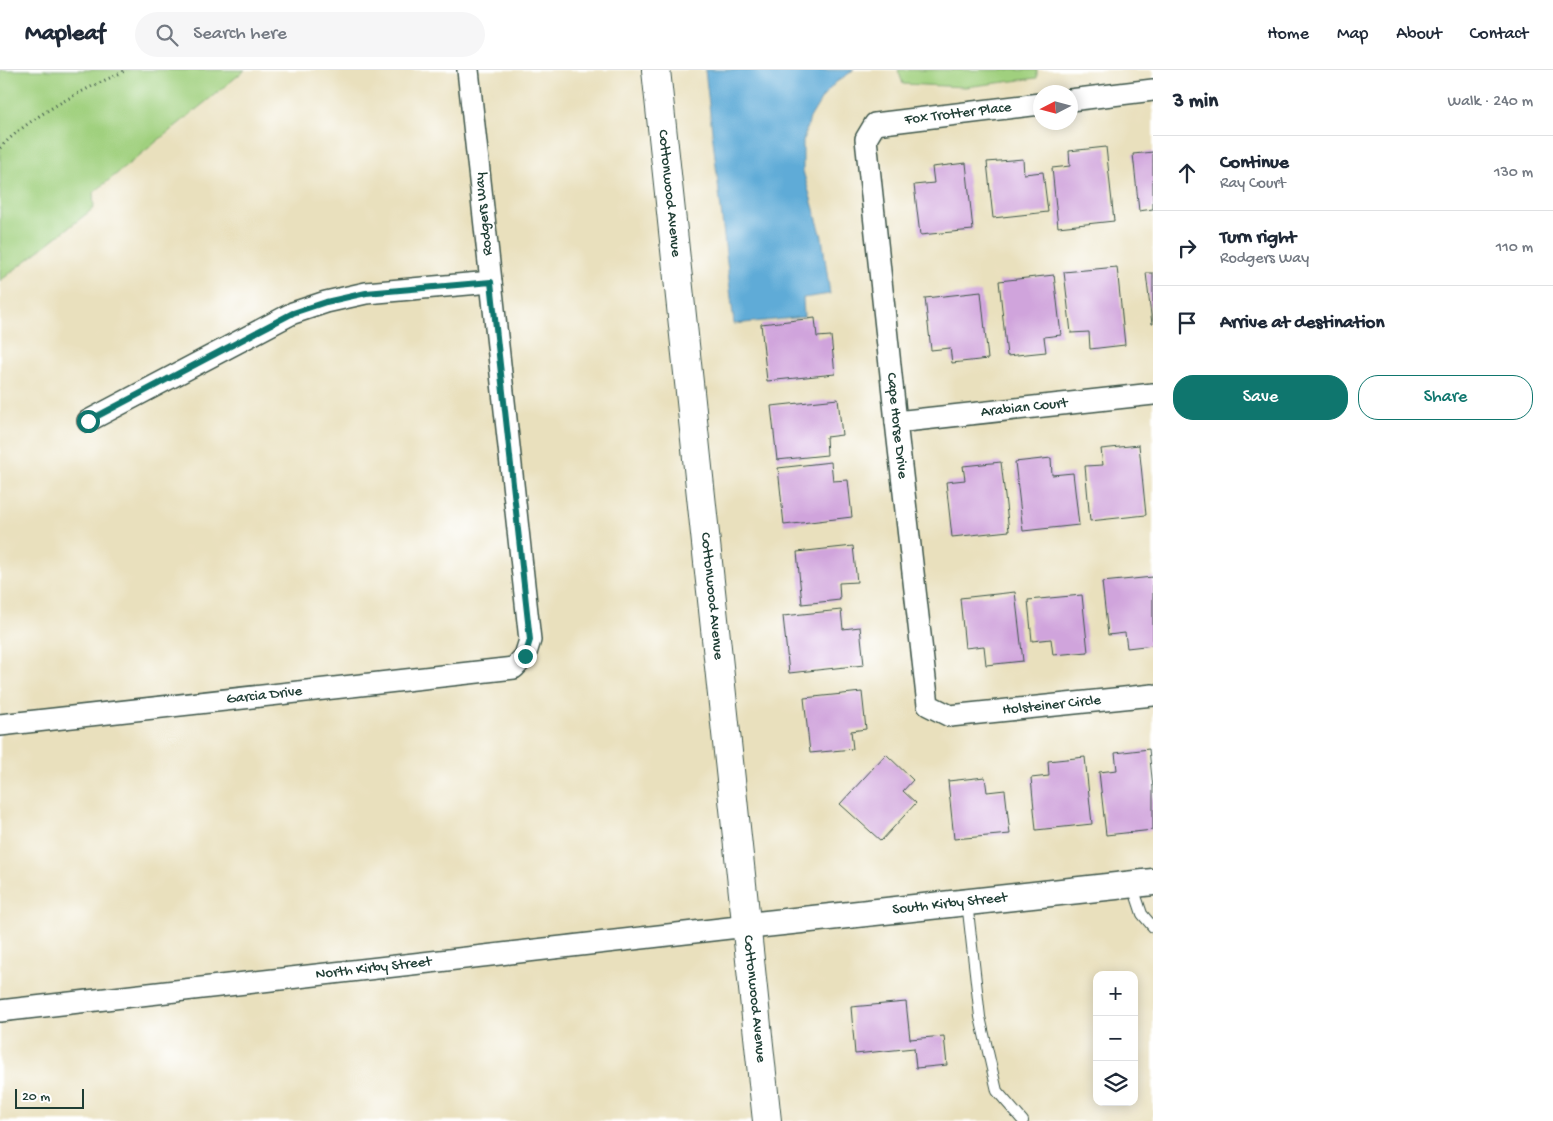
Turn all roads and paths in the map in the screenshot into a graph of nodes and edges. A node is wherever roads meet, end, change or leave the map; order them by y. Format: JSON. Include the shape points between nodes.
{"nodes":[{"id":1,"x":127,"y":70,"type":"edge"},
{"id":2,"x":468,"y":70,"type":"edge"},
{"id":3,"x":656,"y":70,"type":"edge"},
{"id":4,"x":1153,"y":90,"type":"edge"},
{"id":5,"x":1078,"y":99,"type":"edge"},
{"id":6,"x":1033,"y":105,"type":"edge"},
{"id":7,"x":875,"y":124,"type":"joint"},
{"id":8,"x":0,"y":148,"type":"edge"},
{"id":9,"x":491,"y":282,"type":"junction"},
{"id":10,"x":1153,"y":394,"type":"edge"},
{"id":11,"x":88,"y":421,"type":"dead end"},
{"id":12,"x":896,"y":422,"type":"junction"},
{"id":13,"x":525,"y":656,"type":"joint"},
{"id":14,"x":1153,"y":695,"type":"edge"},
{"id":15,"x":950,"y":716,"type":"joint"},
{"id":16,"x":0,"y":725,"type":"edge"},
{"id":17,"x":1143,"y":883,"type":"edge"},
{"id":18,"x":967,"y":902,"type":"junction"},
{"id":19,"x":747,"y":926,"type":"junction"},
{"id":20,"x":1153,"y":927,"type":"edge"},
{"id":21,"x":0,"y":1010,"type":"edge"},
{"id":22,"x":767,"y":1121,"type":"edge"},
{"id":23,"x":1022,"y":1121,"type":"edge"}],
"edges":[{"from":1,"to":8,"type":"path","via":[[65,100],[11,136]]},
{"from":2,"to":9,"type":"street","name":"Rodgers Way"},
{"from":3,"to":19,"type":"main road","name":"Cottonwood Avenue"},
{"from":4,"to":5,"type":"street"},
{"from":6,"to":7,"type":"street","name":"Fox Trotter Place"},
{"from":7,"to":12,"type":"street","name":"Cape Horse Drive","via":[[866,140]]},
{"from":9,"to":11,"type":"street","via":[[366,293],[293,313]]},
{"from":9,"to":13,"type":"street","name":"Rodgers Way","via":[[530,640]]},
{"from":10,"to":12,"type":"street","name":"Arabian Court"},
{"from":12,"to":15,"type":"street","name":"Cape Horse Drive","via":[[928,705]]},
{"from":13,"to":16,"type":"street","name":"Garcia Drive","via":[[514,668]]},
{"from":14,"to":15,"type":"street","name":"Holsteiner Circle"},
{"from":17,"to":18,"type":"street","name":"South Kirby Street"},
{"from":17,"to":20,"type":"lane","via":[[1142,914]]},
{"from":18,"to":19,"type":"street","name":"South Kirby Street"},
{"from":18,"to":23,"type":"lane","via":[[980,1017],[997,1091]]},
{"from":19,"to":21,"type":"street","name":"North Kirby Street"},
{"from":19,"to":22,"type":"main road","name":"Cottonwood Avenue"}]}
